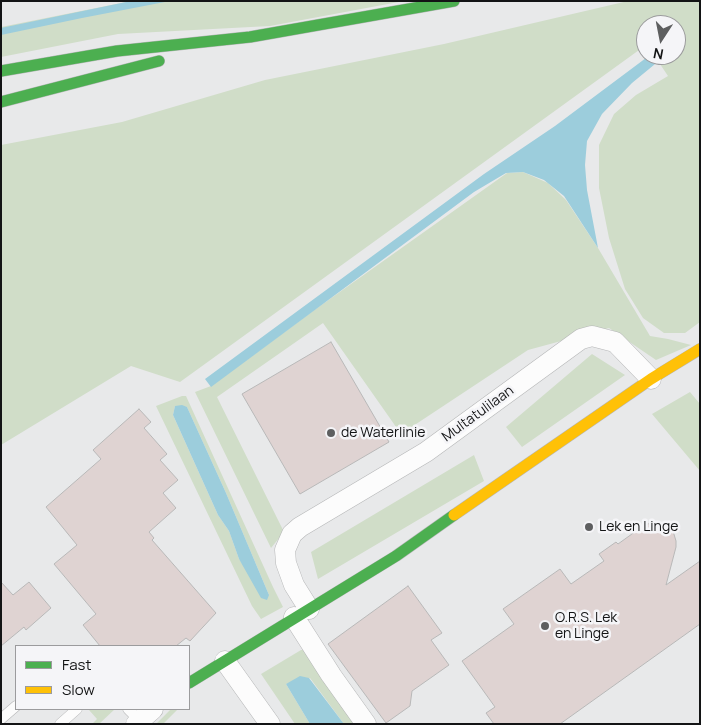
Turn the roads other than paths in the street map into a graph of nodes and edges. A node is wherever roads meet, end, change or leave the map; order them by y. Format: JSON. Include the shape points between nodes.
{"nodes":[{"id":1,"x":454,"y":1,"type":"edge"},
{"id":2,"x":250,"y":37,"type":"junction"},
{"id":3,"x":1,"y":71,"type":"edge"},
{"id":4,"x":1,"y":102,"type":"edge"},
{"id":5,"x":700,"y":349,"type":"edge"},
{"id":6,"x":651,"y":379,"type":"junction"},
{"id":7,"x":302,"y":613,"type":"junction"},
{"id":8,"x":225,"y":661,"type":"junction"},
{"id":9,"x":190,"y":682,"type":"edge"},
{"id":10,"x":15,"y":707,"type":"edge"},
{"id":11,"x":76,"y":710,"type":"edge"},
{"id":12,"x":1,"y":719,"type":"edge"},
{"id":13,"x":60,"y":724,"type":"edge"},
{"id":14,"x":270,"y":724,"type":"edge"},
{"id":15,"x":366,"y":724,"type":"edge"}],
"edges":[{"from":1,"to":2,"type":"main road"},
{"from":2,"to":3,"type":"main road","via":[[117,51]]},
{"from":2,"to":4,"type":"main road"},
{"from":5,"to":6,"type":"main road"},
{"from":6,"to":7,"type":"main road","via":[[396,556]]},
{"from":6,"to":7,"type":"street","name":"Multatulilaan","via":[[615,342],[592,336],[581,338],[426,452],[292,534],[285,550],[286,563]]},
{"from":7,"to":8,"type":"main road"},
{"from":7,"to":15,"type":"street","name":"Multatulilaan","via":[[331,675]]},
{"from":8,"to":9,"type":"main road"},
{"from":8,"to":14,"type":"street"},
{"from":10,"to":12,"type":"lane"},
{"from":11,"to":13,"type":"lane"}]}
